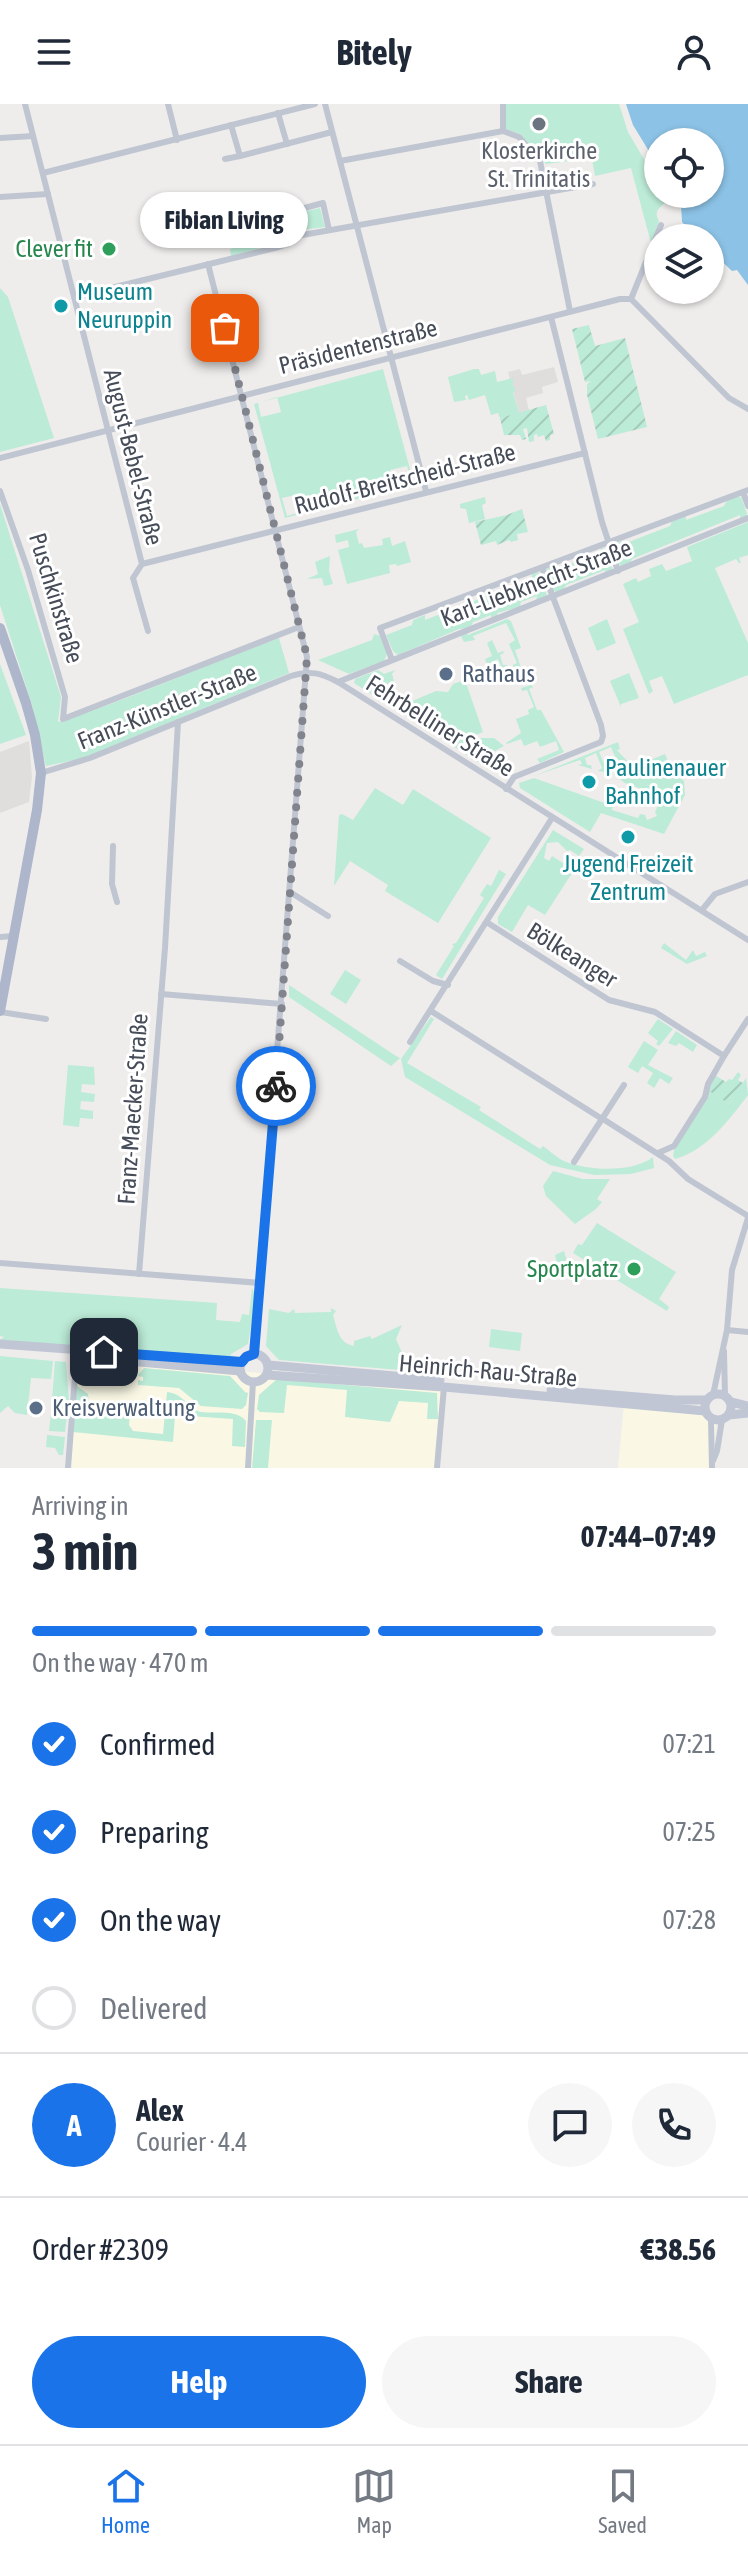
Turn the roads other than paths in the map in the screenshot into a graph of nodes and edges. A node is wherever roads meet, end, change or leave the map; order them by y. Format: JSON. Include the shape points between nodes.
{"nodes":[{"id":1,"x":25,"y":104,"type":"edge"},
{"id":2,"x":168,"y":104,"type":"edge"},
{"id":3,"x":315,"y":104,"type":"edge"},
{"id":4,"x":325,"y":104,"type":"edge"},
{"id":5,"x":503,"y":104,"type":"edge"},
{"id":6,"x":278,"y":113,"type":"junction"},
{"id":7,"x":231,"y":125,"type":"junction"},
{"id":8,"x":503,"y":131,"type":"junction"},
{"id":9,"x":332,"y":132,"type":"junction"},
{"id":10,"x":33,"y":136,"type":"junction"},
{"id":11,"x":0,"y":138,"type":"edge"},
{"id":12,"x":177,"y":140,"type":"junction"},
{"id":13,"x":287,"y":144,"type":"junction"},
{"id":14,"x":240,"y":156,"type":"junction"},
{"id":15,"x":225,"y":159,"type":"dead end"},
{"id":16,"x":340,"y":161,"type":"junction"},
{"id":17,"x":43,"y":173,"type":"junction"},
{"id":18,"x":593,"y":184,"type":"dead end"},
{"id":19,"x":546,"y":193,"type":"junction"},
{"id":20,"x":48,"y":194,"type":"junction"},
{"id":21,"x":0,"y":197,"type":"edge"},
{"id":22,"x":285,"y":214,"type":"junction"},
{"id":23,"x":271,"y":217,"type":"dead end"},
{"id":24,"x":357,"y":225,"type":"junction"},
{"id":25,"x":329,"y":230,"type":"junction"},
{"id":26,"x":291,"y":237,"type":"junction"},
{"id":27,"x":208,"y":264,"type":"junction"},
{"id":28,"x":644,"y":267,"type":"edge"},
{"id":29,"x":74,"y":297,"type":"junction"},
{"id":30,"x":631,"y":299,"type":"junction"},
{"id":31,"x":570,"y":311,"type":"junction"},
{"id":32,"x":551,"y":317,"type":"junction"},
{"id":33,"x":391,"y":356,"type":"junction"},
{"id":34,"x":241,"y":395,"type":"junction"},
{"id":35,"x":748,"y":409,"type":"edge"},
{"id":36,"x":107,"y":430,"type":"junction"},
{"id":37,"x":585,"y":453,"type":"junction"},
{"id":38,"x":0,"y":458,"type":"edge"},
{"id":39,"x":0,"y":491,"type":"edge"},
{"id":40,"x":426,"y":491,"type":"junction"},
{"id":41,"x":745,"y":491,"type":"edge"},
{"id":42,"x":748,"y":506,"type":"edge"},
{"id":43,"x":748,"y":518,"type":"edge"},
{"id":44,"x":276,"y":531,"type":"junction"},
{"id":45,"x":609,"y":544,"type":"junction"},
{"id":46,"x":142,"y":564,"type":"junction"},
{"id":47,"x":542,"y":568,"type":"junction"},
{"id":48,"x":618,"y":571,"type":"junction"},
{"id":49,"x":553,"y":596,"type":"junction"},
{"id":50,"x":299,"y":627,"type":"junction"},
{"id":51,"x":0,"y":628,"type":"edge"},
{"id":52,"x":148,"y":631,"type":"dead end"},
{"id":53,"x":392,"y":660,"type":"junction"},
{"id":54,"x":306,"y":672,"type":"junction"},
{"id":55,"x":338,"y":682,"type":"junction"},
{"id":56,"x":63,"y":719,"type":"joint"},
{"id":57,"x":178,"y":722,"type":"junction"},
{"id":58,"x":41,"y":773,"type":"junction"},
{"id":59,"x":506,"y":789,"type":"junction"},
{"id":60,"x":552,"y":818,"type":"junction"},
{"id":61,"x":113,"y":846,"type":"dead end"},
{"id":62,"x":748,"y":882,"type":"edge"},
{"id":63,"x":290,"y":892,"type":"junction"},
{"id":64,"x":117,"y":902,"type":"dead end"},
{"id":65,"x":702,"y":910,"type":"junction"},
{"id":66,"x":328,"y":916,"type":"dead end"},
{"id":67,"x":488,"y":923,"type":"junction"},
{"id":68,"x":13,"y":936,"type":"junction"},
{"id":69,"x":0,"y":937,"type":"edge"},
{"id":70,"x":748,"y":940,"type":"edge"},
{"id":71,"x":400,"y":961,"type":"dead end"},
{"id":72,"x":448,"y":985,"type":"junction"},
{"id":73,"x":161,"y":994,"type":"junction"},
{"id":74,"x":282,"y":1004,"type":"junction"},
{"id":75,"x":0,"y":1011,"type":"edge"},
{"id":76,"x":431,"y":1011,"type":"junction"},
{"id":77,"x":46,"y":1019,"type":"dead end"},
{"id":78,"x":748,"y":1019,"type":"edge"},
{"id":79,"x":410,"y":1042,"type":"dead end"},
{"id":80,"x":724,"y":1056,"type":"junction"},
{"id":81,"x":624,"y":1085,"type":"dead end"},
{"id":82,"x":601,"y":1119,"type":"junction"},
{"id":83,"x":674,"y":1146,"type":"junction"},
{"id":84,"x":658,"y":1153,"type":"junction"},
{"id":85,"x":669,"y":1161,"type":"junction"},
{"id":86,"x":574,"y":1162,"type":"dead end"},
{"id":87,"x":748,"y":1217,"type":"edge"},
{"id":88,"x":0,"y":1263,"type":"edge"},
{"id":89,"x":139,"y":1274,"type":"junction"},
{"id":90,"x":261,"y":1283,"type":"junction"},
{"id":91,"x":727,"y":1330,"type":"junction"},
{"id":92,"x":748,"y":1332,"type":"edge"},
{"id":93,"x":0,"y":1346,"type":"edge"},
{"id":94,"x":724,"y":1347,"type":"junction"},
{"id":95,"x":77,"y":1353,"type":"junction"},
{"id":96,"x":254,"y":1354,"type":"junction"},
{"id":97,"x":241,"y":1366,"type":"junction"},
{"id":98,"x":267,"y":1370,"type":"junction"},
{"id":99,"x":253,"y":1382,"type":"junction"},
{"id":100,"x":444,"y":1387,"type":"junction"},
{"id":101,"x":710,"y":1397,"type":"junction"},
{"id":102,"x":728,"y":1399,"type":"junction"},
{"id":103,"x":748,"y":1406,"type":"edge"},
{"id":104,"x":748,"y":1413,"type":"edge"},
{"id":105,"x":717,"y":1416,"type":"junction"},
{"id":106,"x":712,"y":1465,"type":"edge"},
{"id":107,"x":68,"y":1468,"type":"edge"},
{"id":108,"x":248,"y":1468,"type":"edge"},
{"id":109,"x":437,"y":1468,"type":"edge"}],
"edges":[{"from":1,"to":10,"type":"street","name":"August-Bebel-Straße"},
{"from":2,"to":12,"type":"street"},
{"from":3,"to":6,"type":"street"},
{"from":4,"to":9,"type":"street"},
{"from":5,"to":8,"type":"street"},
{"from":6,"to":7,"type":"street"},
{"from":6,"to":13,"type":"street"},
{"from":7,"to":12,"type":"street"},
{"from":7,"to":14,"type":"street"},
{"from":8,"to":16,"type":"street"},
{"from":8,"to":19,"type":"street","via":[[519,137],[540,161]]},
{"from":9,"to":13,"type":"street"},
{"from":9,"to":16,"type":"street"},
{"from":10,"to":11,"type":"street"},
{"from":10,"to":17,"type":"street","name":"August-Bebel-Straße"},
{"from":12,"to":17,"type":"street"},
{"from":13,"to":14,"type":"street"},
{"from":14,"to":15,"type":"street"},
{"from":16,"to":24,"type":"street"},
{"from":17,"to":20,"type":"street","name":"August-Bebel-Straße"},
{"from":18,"to":19,"type":"street"},
{"from":19,"to":24,"type":"street"},
{"from":19,"to":31,"type":"street"},
{"from":20,"to":21,"type":"street"},
{"from":20,"to":29,"type":"street","name":"August-Bebel-Straße"},
{"from":22,"to":23,"type":"street"},
{"from":22,"to":25,"type":"street","via":[[323,203]]},
{"from":22,"to":26,"type":"street"},
{"from":24,"to":25,"type":"street"},
{"from":24,"to":33,"type":"street"},
{"from":25,"to":26,"type":"street"},
{"from":26,"to":27,"type":"street","via":[[279,247]]},
{"from":27,"to":29,"type":"street"},
{"from":27,"to":34,"type":"street"},
{"from":28,"to":30,"type":"street"},
{"from":29,"to":36,"type":"street","name":"August-Bebel-Straße"},
{"from":30,"to":31,"type":"street","name":"Präsidentenstraße"},
{"from":30,"to":35,"type":"street","via":[[729,398]]},
{"from":31,"to":32,"type":"street","name":"Präsidentenstraße"},
{"from":32,"to":33,"type":"street","name":"Präsidentenstraße"},
{"from":32,"to":37,"type":"street"},
{"from":33,"to":34,"type":"street","name":"Präsidentenstraße"},
{"from":33,"to":40,"type":"street"},
{"from":34,"to":36,"type":"street","name":"Präsidentenstraße"},
{"from":34,"to":44,"type":"street"},
{"from":36,"to":38,"type":"street","name":"Präsidentenstraße"},
{"from":36,"to":46,"type":"street","name":"August-Bebel-Straße"},
{"from":37,"to":40,"type":"street","name":"Rudolf-Breitscheid-Straße"},
{"from":37,"to":45,"type":"street"},
{"from":39,"to":56,"type":"street","name":"Puschkinstraße","via":[[65,697]]},
{"from":40,"to":44,"type":"street","name":"Rudolf-Breitscheid-Straße"},
{"from":41,"to":42,"type":"street","name":"Karl-Liebknecht-Straße"},
{"from":41,"to":45,"type":"street","name":"Karl-Liebknecht-Straße"},
{"from":43,"to":48,"type":"street","name":"Karl-Liebknecht-Straße"},
{"from":44,"to":46,"type":"street","name":"Rudolf-Breitscheid-Straße"},
{"from":44,"to":50,"type":"street"},
{"from":45,"to":47,"type":"street","name":"Karl-Liebknecht-Straße"},
{"from":45,"to":48,"type":"street"},
{"from":46,"to":52,"type":"street","name":"August-Bebel-Straße","via":[[133,578]]},
{"from":47,"to":49,"type":"street"},
{"from":47,"to":53,"type":"street","name":"Karl-Liebknecht-Straße","via":[[380,628]]},
{"from":48,"to":49,"type":"street","name":"Karl-Liebknecht-Straße"},
{"from":49,"to":53,"type":"street","name":"Karl-Liebknecht-Straße"},
{"from":49,"to":59,"type":"street","via":[[603,736],[601,742],[514,777]]},
{"from":50,"to":54,"type":"street"},
{"from":50,"to":56,"type":"street","name":"Franz-Künstler-Straße"},
{"from":51,"to":58,"type":"main road","via":[[29,713]]},
{"from":53,"to":55,"type":"street","name":"Karl-Liebknecht-Straße"},
{"from":54,"to":55,"type":"street","name":"Fehrbelliner Straße"},
{"from":54,"to":57,"type":"street","name":"Franz-Künstler-Straße"},
{"from":54,"to":63,"type":"street"},
{"from":55,"to":59,"type":"street","name":"Fehrbelliner Straße"},
{"from":57,"to":58,"type":"street","name":"Franz-Künstler-Straße"},
{"from":57,"to":73,"type":"street","name":"Franz-Maecker-Straße"},
{"from":58,"to":68,"type":"main road"},
{"from":59,"to":60,"type":"street","name":"Fehrbelliner Straße"},
{"from":60,"to":65,"type":"street","name":"Fehrbelliner Straße"},
{"from":60,"to":67,"type":"street"},
{"from":61,"to":64,"type":"street"},
{"from":62,"to":65,"type":"street","via":[[715,894]]},
{"from":63,"to":66,"type":"street"},
{"from":63,"to":74,"type":"street"},
{"from":65,"to":70,"type":"street","name":"Fehrbelliner Straße"},
{"from":67,"to":72,"type":"street"},
{"from":67,"to":80,"type":"street","name":"Bölkeanger","via":[[609,1000],[655,1012]]},
{"from":68,"to":69,"type":"street"},
{"from":68,"to":75,"type":"main road"},
{"from":71,"to":72,"type":"street"},
{"from":72,"to":76,"type":"street"},
{"from":73,"to":74,"type":"street"},
{"from":73,"to":89,"type":"street","name":"Franz-Maecker-Straße"},
{"from":74,"to":90,"type":"street"},
{"from":75,"to":77,"type":"street"},
{"from":76,"to":79,"type":"street"},
{"from":76,"to":82,"type":"street"},
{"from":78,"to":80,"type":"street"},
{"from":80,"to":83,"type":"street"},
{"from":81,"to":82,"type":"street"},
{"from":82,"to":84,"type":"street"},
{"from":82,"to":86,"type":"street"},
{"from":83,"to":84,"type":"street"},
{"from":83,"to":85,"type":"street"},
{"from":84,"to":85,"type":"street"},
{"from":85,"to":87,"type":"street"},
{"from":87,"to":91,"type":"street","via":[[732,1270]]},
{"from":88,"to":89,"type":"street"},
{"from":89,"to":90,"type":"street"},
{"from":90,"to":96,"type":"street"},
{"from":91,"to":92,"type":"street"},
{"from":91,"to":94,"type":"street"},
{"from":93,"to":95,"type":"main road"},
{"from":94,"to":101,"type":"street"},
{"from":94,"to":102,"type":"street"},
{"from":95,"to":97,"type":"main road"},
{"from":95,"to":107,"type":"street"},
{"from":96,"to":97,"type":"main road"},
{"from":96,"to":98,"type":"main road","via":[[264,1358]]},
{"from":97,"to":99,"type":"main road","via":[[244,1378]]},
{"from":98,"to":99,"type":"main road","via":[[262,1380]]},
{"from":98,"to":100,"type":"main road","name":"Heinrich-Rau-Straße"},
{"from":98,"to":101,"type":"main road","name":"Heinrich-Rau-Straße","via":[[620,1396]]},
{"from":99,"to":108,"type":"street"},
{"from":100,"to":105,"type":"main road","name":"Heinrich-Rau-Straße"},
{"from":100,"to":109,"type":"street"},
{"from":101,"to":102,"type":"main road","name":"Heinrich-Rau-Straße"},
{"from":101,"to":105,"type":"main road"},
{"from":102,"to":103,"type":"main road"},
{"from":102,"to":105,"type":"main road"},
{"from":104,"to":105,"type":"main road","name":"Heinrich-Rau-Straße"},
{"from":105,"to":106,"type":"street"}]}
